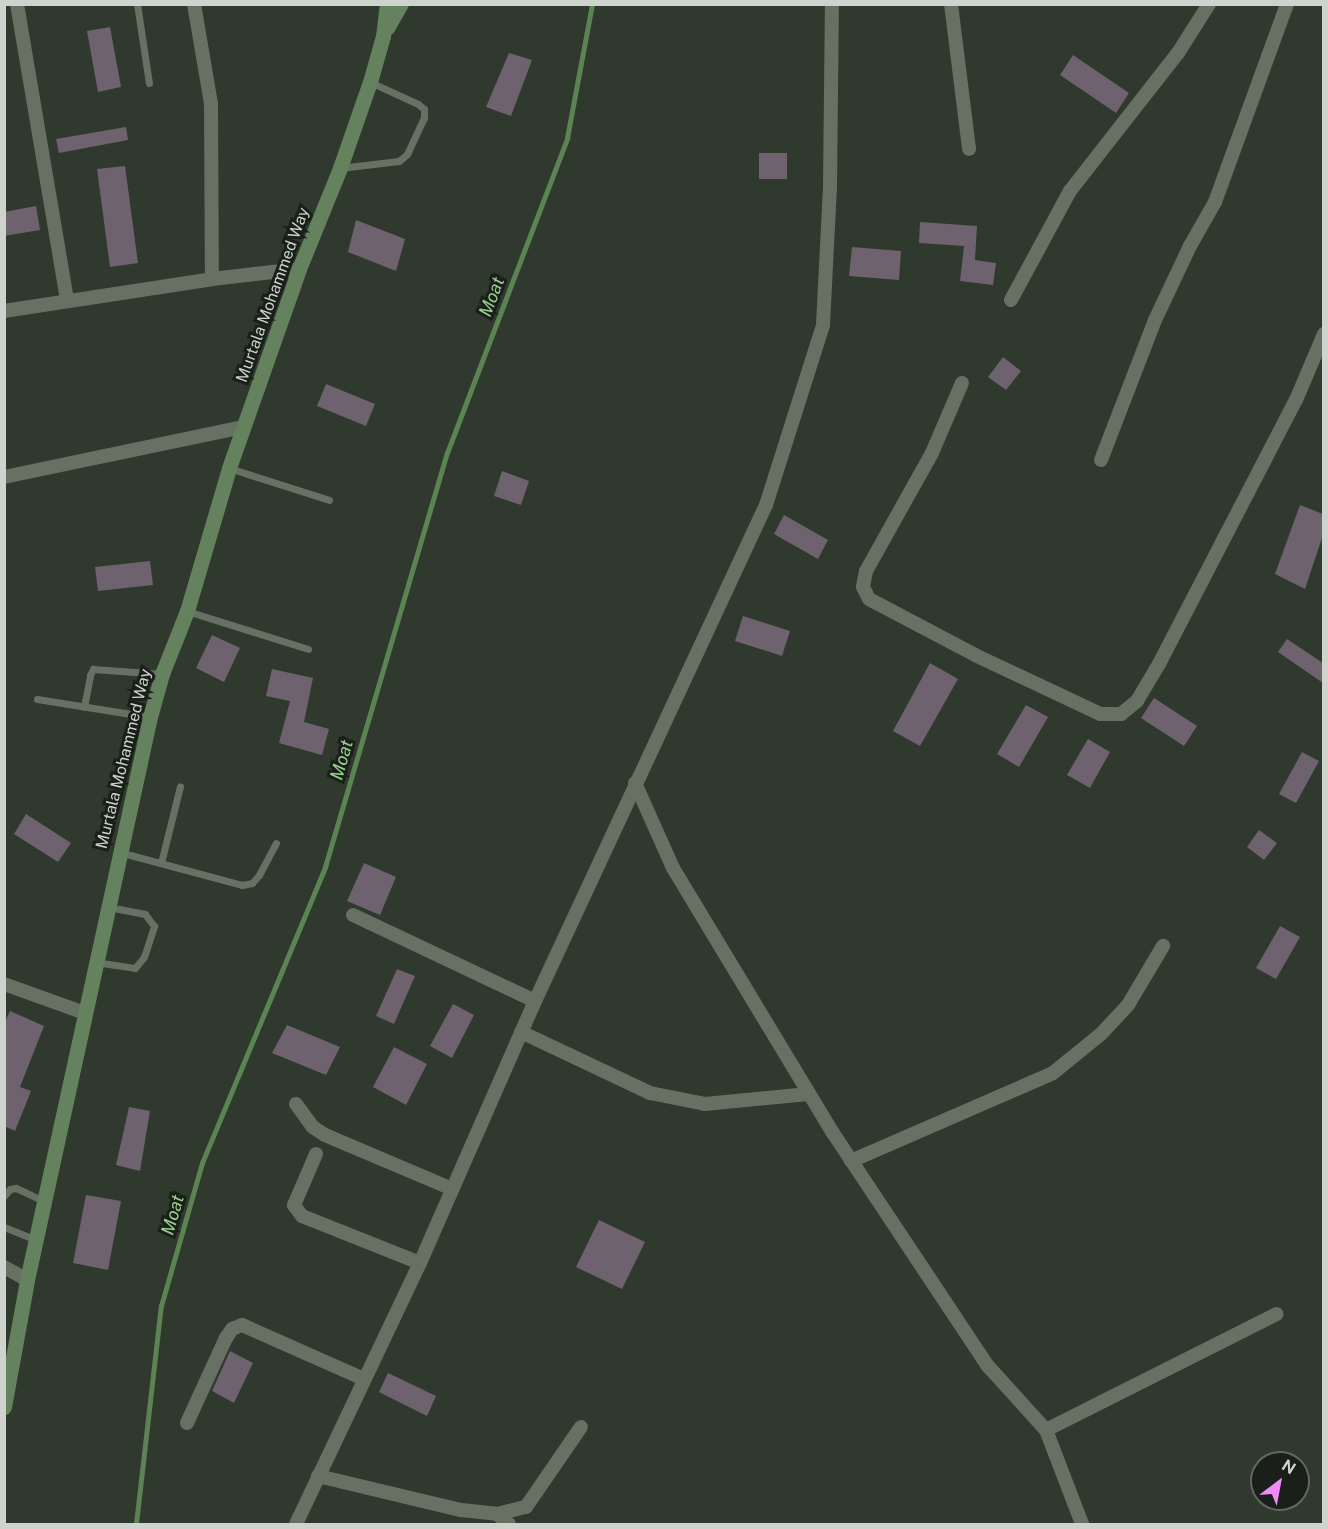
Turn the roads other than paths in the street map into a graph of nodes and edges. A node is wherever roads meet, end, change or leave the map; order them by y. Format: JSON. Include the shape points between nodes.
{"nodes":[{"id":1,"x":16,"y":4,"type":"edge"},
{"id":2,"x":137,"y":4,"type":"edge"},
{"id":3,"x":194,"y":4,"type":"edge"},
{"id":4,"x":387,"y":4,"type":"edge"},
{"id":5,"x":401,"y":4,"type":"edge"},
{"id":6,"x":832,"y":4,"type":"edge"},
{"id":7,"x":951,"y":4,"type":"edge"},
{"id":8,"x":1209,"y":4,"type":"edge"},
{"id":9,"x":1287,"y":4,"type":"edge"},
{"id":10,"x":383,"y":36,"type":"junction"},
{"id":11,"x":370,"y":82,"type":"junction"},
{"id":12,"x":149,"y":83,"type":"dead end"},
{"id":13,"x":969,"y":149,"type":"dead end"},
{"id":14,"x":340,"y":168,"type":"junction"},
{"id":15,"x":299,"y":269,"type":"junction"},
{"id":16,"x":212,"y":279,"type":"junction"},
{"id":17,"x":67,"y":300,"type":"junction"},
{"id":18,"x":1011,"y":300,"type":"dead end"},
{"id":19,"x":4,"y":311,"type":"edge"},
{"id":20,"x":1323,"y":334,"type":"edge"},
{"id":21,"x":962,"y":383,"type":"dead end"},
{"id":22,"x":244,"y":427,"type":"junction"},
{"id":23,"x":1101,"y":460,"type":"dead end"},
{"id":24,"x":229,"y":468,"type":"junction"},
{"id":25,"x":4,"y":477,"type":"edge"},
{"id":26,"x":329,"y":500,"type":"dead end"},
{"id":27,"x":187,"y":611,"type":"junction"},
{"id":28,"x":308,"y":649,"type":"dead end"},
{"id":29,"x":162,"y":674,"type":"junction"},
{"id":30,"x":37,"y":699,"type":"dead end"},
{"id":31,"x":84,"y":707,"type":"junction"},
{"id":32,"x":150,"y":717,"type":"junction"},
{"id":33,"x":635,"y":783,"type":"junction"},
{"id":34,"x":180,"y":786,"type":"dead end"},
{"id":35,"x":276,"y":843,"type":"dead end"},
{"id":36,"x":119,"y":852,"type":"junction"},
{"id":37,"x":162,"y":863,"type":"junction"},
{"id":38,"x":107,"y":907,"type":"junction"},
{"id":39,"x":353,"y":915,"type":"dead end"},
{"id":40,"x":1163,"y":946,"type":"dead end"},
{"id":41,"x":95,"y":962,"type":"junction"},
{"id":42,"x":4,"y":984,"type":"edge"},
{"id":43,"x":535,"y":1002,"type":"junction"},
{"id":44,"x":84,"y":1013,"type":"junction"},
{"id":45,"x":521,"y":1032,"type":"junction"},
{"id":46,"x":810,"y":1094,"type":"junction"},
{"id":47,"x":296,"y":1104,"type":"dead end"},
{"id":48,"x":316,"y":1154,"type":"dead end"},
{"id":49,"x":851,"y":1161,"type":"junction"},
{"id":50,"x":452,"y":1190,"type":"junction"},
{"id":51,"x":4,"y":1196,"type":"edge"},
{"id":52,"x":44,"y":1202,"type":"junction"},
{"id":53,"x":4,"y":1227,"type":"edge"},
{"id":54,"x":36,"y":1240,"type":"junction"},
{"id":55,"x":420,"y":1263,"type":"junction"},
{"id":56,"x":4,"y":1266,"type":"edge"},
{"id":57,"x":27,"y":1280,"type":"junction"},
{"id":58,"x":1277,"y":1314,"type":"dead end"},
{"id":59,"x":364,"y":1379,"type":"junction"},
{"id":60,"x":4,"y":1407,"type":"edge"},
{"id":61,"x":187,"y":1423,"type":"dead end"},
{"id":62,"x":581,"y":1427,"type":"dead end"},
{"id":63,"x":1046,"y":1430,"type":"junction"},
{"id":64,"x":318,"y":1476,"type":"junction"},
{"id":65,"x":497,"y":1514,"type":"junction"},
{"id":66,"x":296,"y":1524,"type":"edge"},
{"id":67,"x":508,"y":1524,"type":"edge"},
{"id":68,"x":1082,"y":1524,"type":"edge"}],
"edges":[{"from":1,"to":17,"type":"street"},
{"from":2,"to":12,"type":"lane"},
{"from":3,"to":16,"type":"street","via":[[211,103]]},
{"from":4,"to":10,"type":"street"},
{"from":5,"to":10,"type":"street"},
{"from":6,"to":33,"type":"street","via":[[830,187],[823,325],[766,505]]},
{"from":7,"to":13,"type":"street"},
{"from":8,"to":18,"type":"street","via":[[1178,52],[1070,191]]},
{"from":9,"to":23,"type":"street","via":[[1215,202],[1150,330]]},
{"from":10,"to":11,"type":"street","name":"Murtala Mohammed Way"},
{"from":11,"to":14,"type":"street","name":"Murtala Mohammed Way"},
{"from":11,"to":14,"type":"lane","via":[[418,104],[424,109],[423,118],[407,154],[399,161]]},
{"from":14,"to":15,"type":"street","name":"Murtala Mohammed Way"},
{"from":15,"to":16,"type":"street"},
{"from":15,"to":22,"type":"street","name":"Murtala Mohammed Way"},
{"from":16,"to":17,"type":"street"},
{"from":17,"to":19,"type":"street"},
{"from":20,"to":21,"type":"street","via":[[1296,400],[1159,664],[1137,701],[1121,714],[1100,714],[987,661],[869,599],[866,593],[866,571],[932,453]]},
{"from":22,"to":24,"type":"street","name":"Murtala Mohammed Way"},
{"from":22,"to":25,"type":"street"},
{"from":24,"to":26,"type":"lane"},
{"from":24,"to":27,"type":"street","name":"Murtala Mohammed Way"},
{"from":27,"to":28,"type":"lane"},
{"from":27,"to":29,"type":"street","name":"Murtala Mohammed Way"},
{"from":29,"to":31,"type":"lane","via":[[93,669]]},
{"from":29,"to":32,"type":"street","name":"Murtala Mohammed Way"},
{"from":30,"to":31,"type":"lane"},
{"from":31,"to":32,"type":"lane"},
{"from":32,"to":36,"type":"street","name":"Murtala Mohammed Way"},
{"from":33,"to":43,"type":"street"},
{"from":33,"to":46,"type":"street","via":[[673,868]]},
{"from":34,"to":37,"type":"lane"},
{"from":35,"to":37,"type":"lane","via":[[259,875],[252,883],[242,885]]},
{"from":36,"to":37,"type":"lane"},
{"from":36,"to":38,"type":"street","name":"Murtala Mohammed Way"},
{"from":38,"to":41,"type":"street","name":"Murtala Mohammed Way"},
{"from":38,"to":41,"type":"lane","via":[[145,914],[154,926],[144,957],[135,968]]},
{"from":39,"to":43,"type":"street"},
{"from":40,"to":49,"type":"street","via":[[1128,1005],[1101,1034],[1053,1073]]},
{"from":41,"to":44,"type":"street","name":"Murtala Mohammed Way"},
{"from":42,"to":44,"type":"street"},
{"from":43,"to":45,"type":"street"},
{"from":44,"to":52,"type":"street","name":"Murtala Mohammed Way"},
{"from":45,"to":46,"type":"street","via":[[650,1093],[705,1104]]},
{"from":45,"to":50,"type":"street"},
{"from":46,"to":49,"type":"street"},
{"from":47,"to":50,"type":"street","via":[[313,1127],[325,1135]]},
{"from":48,"to":55,"type":"street","via":[[294,1205],[302,1215]]},
{"from":49,"to":63,"type":"street","via":[[987,1365]]},
{"from":50,"to":55,"type":"street"},
{"from":51,"to":52,"type":"lane","via":[[16,1188]]},
{"from":52,"to":54,"type":"street","name":"Murtala Mohammed Way"},
{"from":53,"to":54,"type":"lane"},
{"from":54,"to":57,"type":"street","name":"Murtala Mohammed Way"},
{"from":55,"to":59,"type":"street"},
{"from":56,"to":57,"type":"street"},
{"from":57,"to":60,"type":"street","name":"Murtala Mohammed Way"},
{"from":58,"to":63,"type":"street"},
{"from":59,"to":61,"type":"street","via":[[242,1325],[232,1329],[226,1338]]},
{"from":59,"to":64,"type":"street"},
{"from":62,"to":65,"type":"street","via":[[526,1507]]},
{"from":63,"to":68,"type":"street"},
{"from":64,"to":65,"type":"street","via":[[461,1510]]},
{"from":64,"to":66,"type":"street"},
{"from":65,"to":67,"type":"street"}]}
